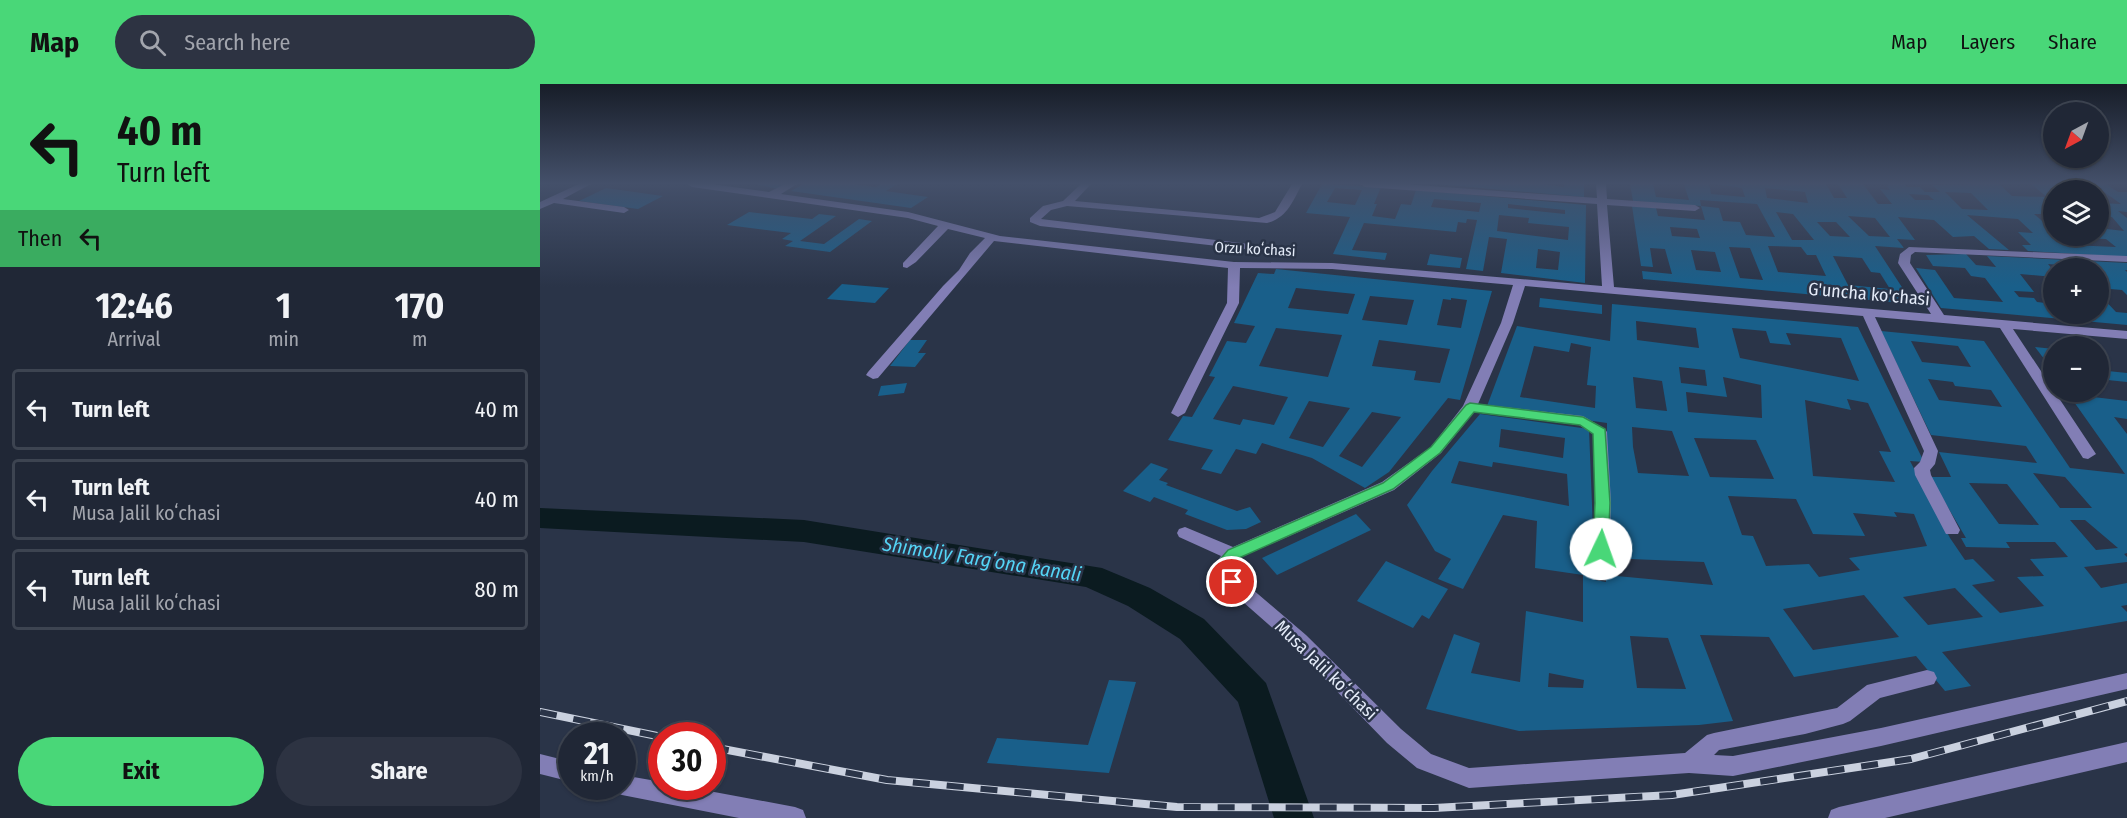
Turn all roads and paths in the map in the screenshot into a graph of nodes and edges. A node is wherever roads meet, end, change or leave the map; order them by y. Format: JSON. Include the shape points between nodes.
{"nodes":[{"id":1,"x":920,"y":218,"type":"edge"},
{"id":2,"x":1036,"y":218,"type":"edge"},
{"id":3,"x":1237,"y":218,"type":"edge"},
{"id":4,"x":1273,"y":218,"type":"edge"},
{"id":5,"x":1603,"y":218,"type":"edge"},
{"id":6,"x":946,"y":225,"type":"junction"},
{"id":7,"x":992,"y":238,"type":"junction"},
{"id":8,"x":1271,"y":249,"type":"dead end"},
{"id":9,"x":2127,"y":259,"type":"edge"},
{"id":10,"x":907,"y":265,"type":"dead end"},
{"id":11,"x":1234,"y":265,"type":"junction"},
{"id":12,"x":1520,"y":282,"type":"junction"},
{"id":13,"x":1608,"y":289,"type":"junction"},
{"id":14,"x":1867,"y":312,"type":"junction"},
{"id":15,"x":1940,"y":319,"type":"junction"},
{"id":16,"x":2004,"y":324,"type":"junction"},
{"id":17,"x":2127,"y":335,"type":"edge"},
{"id":18,"x":873,"y":375,"type":"dead end"},
{"id":19,"x":1470,"y":407,"type":"junction"},
{"id":20,"x":1179,"y":413,"type":"dead end"},
{"id":21,"x":2088,"y":454,"type":"dead end"},
{"id":22,"x":1952,"y":530,"type":"dead end"},
{"id":23,"x":1185,"y":533,"type":"dead end"},
{"id":24,"x":1233,"y":554,"type":"junction"},
{"id":25,"x":1600,"y":572,"type":"dead end"},
{"id":26,"x":1927,"y":678,"type":"dead end"},
{"id":27,"x":2127,"y":681,"type":"edge"},
{"id":28,"x":2127,"y":752,"type":"edge"},
{"id":29,"x":1689,"y":762,"type":"junction"},
{"id":30,"x":540,"y":764,"type":"edge"},
{"id":31,"x":558,"y":768,"type":"edge"},
{"id":32,"x":636,"y":788,"type":"edge"},
{"id":33,"x":795,"y":818,"type":"edge"},
{"id":34,"x":1839,"y":818,"type":"edge"}],
"edges":[{"from":1,"to":6,"type":"street","name":"Orzu koʻchasi"},
{"from":2,"to":8,"type":"street","via":[[1040,223]]},
{"from":3,"to":4,"type":"street"},
{"from":5,"to":13,"type":"street"},
{"from":6,"to":7,"type":"street","name":"Orzu koʻchasi"},
{"from":6,"to":10,"type":"street","via":[[930,237]]},
{"from":7,"to":11,"type":"street","name":"Orzu koʻchasi"},
{"from":7,"to":18,"type":"street"},
{"from":9,"to":15,"type":"street","via":[[1913,249],[1906,254],[1904,263]]},
{"from":11,"to":12,"type":"street","name":"Orzu koʻchasi","via":[[1332,267]]},
{"from":11,"to":20,"type":"street","via":[[1233,303]]},
{"from":12,"to":13,"type":"street","name":"Orzu koʻchasi"},
{"from":12,"to":19,"type":"street","via":[[1507,323]]},
{"from":13,"to":14,"type":"street","name":"G'uncha ko'chasi"},
{"from":14,"to":15,"type":"street","name":"G'uncha ko'chasi"},
{"from":14,"to":22,"type":"street","via":[[1931,451],[1923,474]]},
{"from":15,"to":16,"type":"street","name":"G'uncha ko'chasi"},
{"from":16,"to":17,"type":"street","name":"G'uncha ko'chasi"},
{"from":16,"to":21,"type":"street"},
{"from":19,"to":24,"type":"street","via":[[1436,450],[1388,486]]},
{"from":19,"to":25,"type":"street","via":[[1583,421],[1600,432]]},
{"from":23,"to":24,"type":"street"},
{"from":24,"to":29,"type":"street","name":"Musa Jalil koʻchasi","via":[[1225,563],[1225,574],[1232,582],[1299,640],[1424,761],[1469,778]]},
{"from":26,"to":29,"type":"street","via":[[1875,692],[1843,715],[1714,742]]},
{"from":27,"to":29,"type":"street","via":[[1744,764]]},
{"from":28,"to":34,"type":"street"},
{"from":30,"to":31,"type":"street"},
{"from":32,"to":33,"type":"street"}]}
